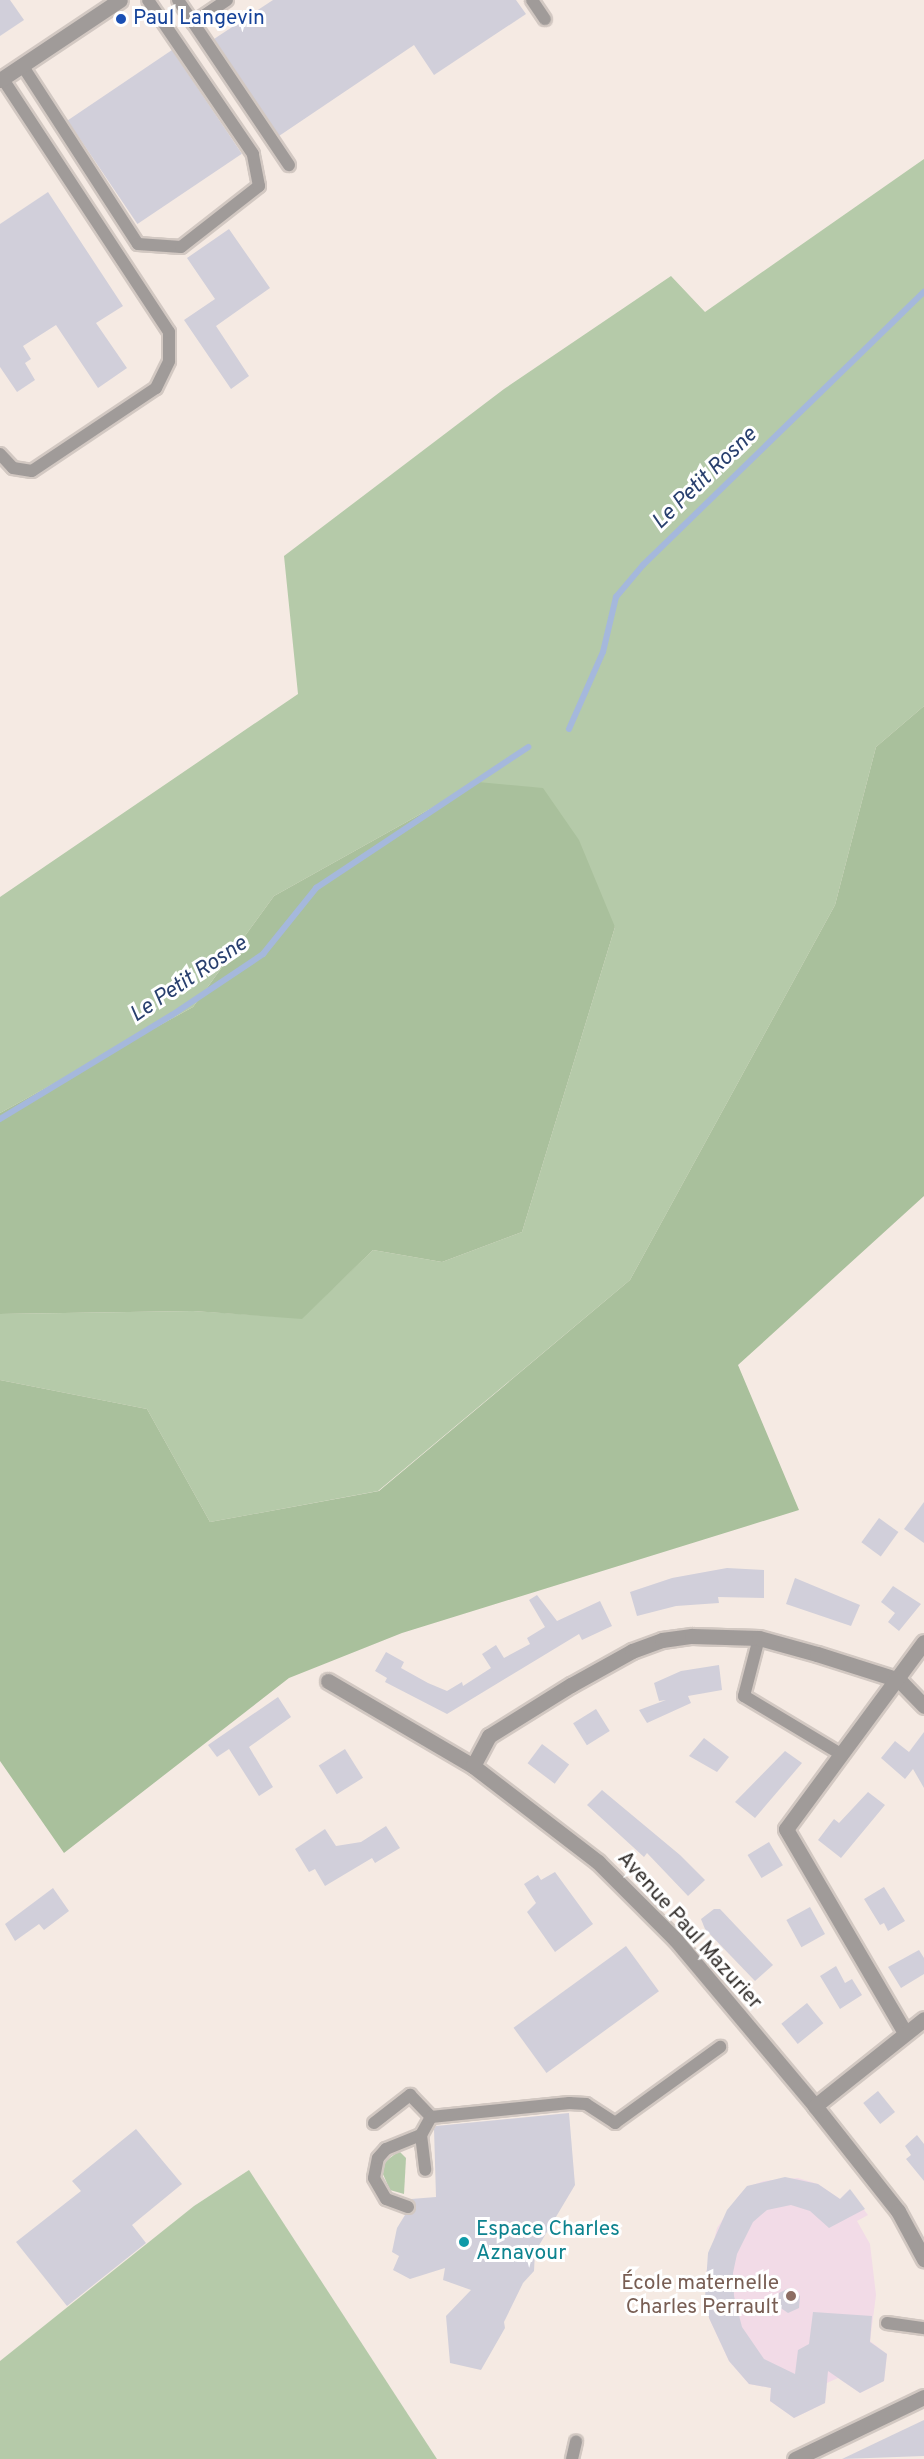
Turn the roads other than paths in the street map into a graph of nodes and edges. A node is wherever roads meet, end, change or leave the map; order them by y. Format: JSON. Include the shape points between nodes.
{"nodes":[{"id":1,"x":120,"y":0,"type":"edge"},
{"id":2,"x":148,"y":0,"type":"edge"},
{"id":3,"x":178,"y":0,"type":"edge"},
{"id":4,"x":226,"y":0,"type":"edge"},
{"id":5,"x":532,"y":0,"type":"edge"},
{"id":6,"x":545,"y":19,"type":"dead end"},
{"id":7,"x":193,"y":23,"type":"junction"},
{"id":8,"x":22,"y":65,"type":"junction"},
{"id":9,"x":1,"y":79,"type":"edge"},
{"id":10,"x":290,"y":165,"type":"dead end"},
{"id":11,"x":0,"y":454,"type":"edge"},
{"id":12,"x":759,"y":1638,"type":"junction"},
{"id":13,"x":924,"y":1642,"type":"edge"},
{"id":14,"x":899,"y":1680,"type":"junction"},
{"id":15,"x":328,"y":1681,"type":"dead end"},
{"id":16,"x":924,"y":1706,"type":"edge"},
{"id":17,"x":842,"y":1755,"type":"junction"},
{"id":18,"x":473,"y":1766,"type":"junction"},
{"id":19,"x":924,"y":2019,"type":"edge"},
{"id":20,"x":904,"y":2031,"type":"junction"},
{"id":21,"x":720,"y":2047,"type":"dead end"},
{"id":22,"x":815,"y":2106,"type":"junction"},
{"id":23,"x":430,"y":2117,"type":"junction"},
{"id":24,"x":374,"y":2123,"type":"dead end"},
{"id":25,"x":421,"y":2135,"type":"junction"},
{"id":26,"x":425,"y":2170,"type":"dead end"},
{"id":27,"x":408,"y":2206,"type":"dead end"},
{"id":28,"x":924,"y":2259,"type":"edge"},
{"id":29,"x":887,"y":2323,"type":"dead end"},
{"id":30,"x":924,"y":2328,"type":"edge"},
{"id":31,"x":924,"y":2397,"type":"edge"},
{"id":32,"x":576,"y":2441,"type":"dead end"},
{"id":33,"x":572,"y":2459,"type":"edge"},
{"id":34,"x":795,"y":2459,"type":"edge"}],
"edges":[{"from":1,"to":8,"type":"street"},
{"from":2,"to":8,"type":"lane","via":[[253,154],[258,186],[181,247],[138,244]]},
{"from":3,"to":7,"type":"lane"},
{"from":4,"to":7,"type":"lane"},
{"from":5,"to":6,"type":"lane"},
{"from":7,"to":10,"type":"lane"},
{"from":8,"to":9,"type":"street"},
{"from":9,"to":11,"type":"lane","via":[[169,332],[169,361],[156,388],[32,471],[13,468]]},
{"from":12,"to":14,"type":"street"},
{"from":12,"to":17,"type":"lane","via":[[744,1696]]},
{"from":12,"to":18,"type":"street","via":[[692,1636],[662,1640],[632,1651],[489,1736]]},
{"from":13,"to":14,"type":"street"},
{"from":14,"to":16,"type":"street"},
{"from":14,"to":17,"type":"street"},
{"from":15,"to":18,"type":"street","name":"Avenue Paul Mazurier"},
{"from":17,"to":20,"type":"street","via":[[786,1829]]},
{"from":18,"to":22,"type":"street","name":"Avenue Paul Mazurier","via":[[598,1862],[675,1939]]},
{"from":19,"to":20,"type":"street"},
{"from":20,"to":22,"type":"street"},
{"from":21,"to":23,"type":"lane","via":[[615,2123],[586,2104],[569,2103]]},
{"from":22,"to":28,"type":"street","name":"Avenue Paul Mazurier","via":[[898,2211]]},
{"from":23,"to":24,"type":"lane","via":[[410,2094]]},
{"from":23,"to":25,"type":"lane"},
{"from":25,"to":26,"type":"lane"},
{"from":25,"to":27,"type":"lane","via":[[386,2149],[378,2158],[374,2178],[386,2199]]},
{"from":29,"to":30,"type":"lane"},
{"from":31,"to":34,"type":"street"},
{"from":32,"to":33,"type":"lane"}]}
